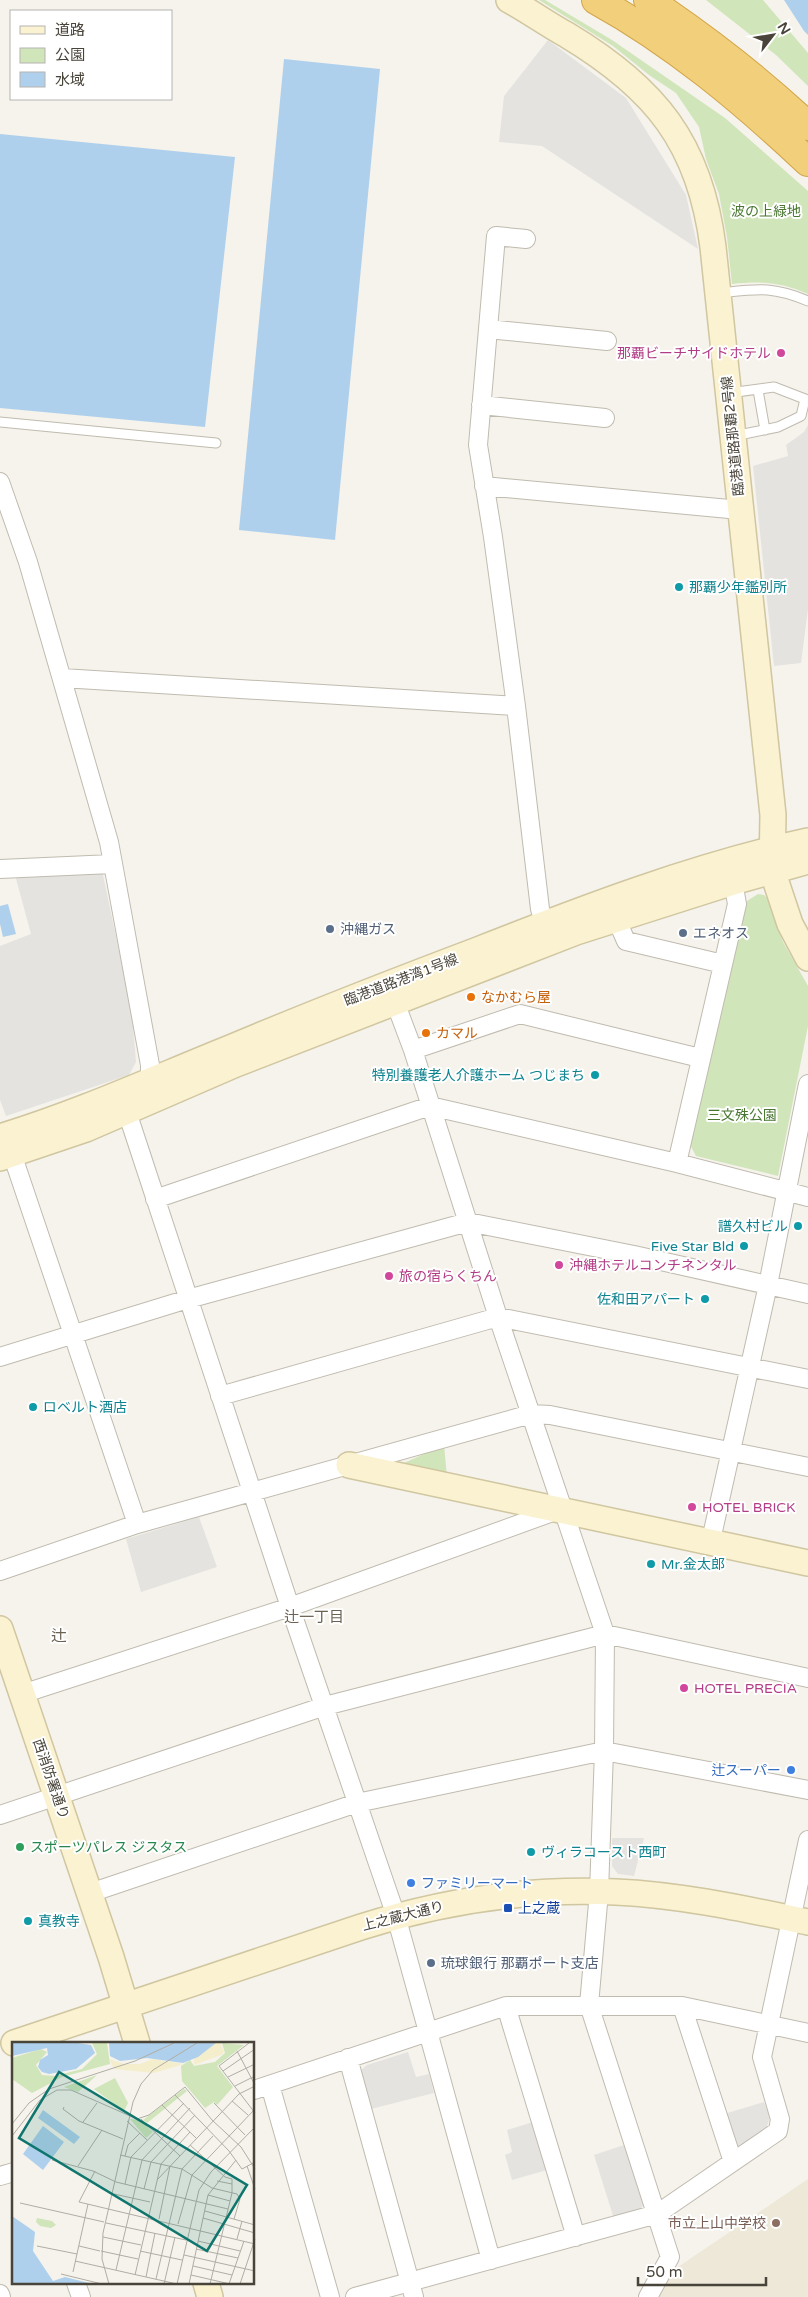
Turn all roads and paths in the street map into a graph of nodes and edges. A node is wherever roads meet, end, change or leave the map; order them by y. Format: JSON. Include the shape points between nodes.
{"nodes":[{"id":1,"x":508,"y":0,"type":"edge"},
{"id":2,"x":596,"y":0,"type":"edge"},
{"id":3,"x":648,"y":0,"type":"edge"},
{"id":4,"x":808,"y":126,"type":"edge"},
{"id":5,"x":808,"y":162,"type":"edge"},
{"id":6,"x":526,"y":239,"type":"dead end"},
{"id":7,"x":718,"y":293,"type":"junction"},
{"id":8,"x":808,"y":301,"type":"edge"},
{"id":9,"x":488,"y":329,"type":"junction"},
{"id":10,"x":606,"y":341,"type":"dead end"},
{"id":11,"x":758,"y":390,"type":"junction"},
{"id":12,"x":728,"y":393,"type":"junction"},
{"id":13,"x":481,"y":406,"type":"junction"},
{"id":14,"x":605,"y":418,"type":"dead end"},
{"id":15,"x":0,"y":422,"type":"edge"},
{"id":16,"x":765,"y":430,"type":"junction"},
{"id":17,"x":733,"y":436,"type":"junction"},
{"id":18,"x":216,"y":443,"type":"dead end"},
{"id":19,"x":0,"y":482,"type":"edge"},
{"id":20,"x":484,"y":486,"type":"junction"},
{"id":21,"x":740,"y":510,"type":"junction"},
{"id":22,"x":62,"y":678,"type":"junction"},
{"id":23,"x":516,"y":706,"type":"junction"},
{"id":24,"x":808,"y":841,"type":"edge"},
{"id":25,"x":772,"y":860,"type":"junction"},
{"id":26,"x":808,"y":862,"type":"edge"},
{"id":27,"x":112,"y":864,"type":"junction"},
{"id":28,"x":0,"y":869,"type":"edge"},
{"id":29,"x":733,"y":882,"type":"junction"},
{"id":30,"x":616,"y":918,"type":"junction"},
{"id":31,"x":548,"y":933,"type":"junction"},
{"id":32,"x":808,"y":958,"type":"edge"},
{"id":33,"x":723,"y":964,"type":"junction"},
{"id":34,"x":395,"y":1002,"type":"junction"},
{"id":35,"x":413,"y":1050,"type":"junction"},
{"id":36,"x":700,"y":1058,"type":"junction"},
{"id":37,"x":150,"y":1082,"type":"junction"},
{"id":38,"x":808,"y":1084,"type":"edge"},
{"id":39,"x":430,"y":1106,"type":"junction"},
{"id":40,"x":127,"y":1112,"type":"junction"},
{"id":41,"x":4,"y":1150,"type":"edge"},
{"id":42,"x":677,"y":1163,"type":"junction"},
{"id":43,"x":785,"y":1191,"type":"junction"},
{"id":44,"x":808,"y":1197,"type":"edge"},
{"id":45,"x":155,"y":1199,"type":"junction"},
{"id":46,"x":468,"y":1222,"type":"junction"},
{"id":47,"x":768,"y":1285,"type":"junction"},
{"id":48,"x":808,"y":1294,"type":"edge"},
{"id":49,"x":188,"y":1299,"type":"junction"},
{"id":50,"x":498,"y":1317,"type":"junction"},
{"id":51,"x":71,"y":1334,"type":"junction"},
{"id":52,"x":0,"y":1358,"type":"edge"},
{"id":53,"x":749,"y":1366,"type":"junction"},
{"id":54,"x":808,"y":1379,"type":"edge"},
{"id":55,"x":220,"y":1396,"type":"junction"},
{"id":56,"x":531,"y":1414,"type":"junction"},
{"id":57,"x":731,"y":1450,"type":"junction"},
{"id":58,"x":349,"y":1464,"type":"junction"},
{"id":59,"x":808,"y":1467,"type":"edge"},
{"id":60,"x":252,"y":1493,"type":"junction"},
{"id":61,"x":563,"y":1509,"type":"junction"},
{"id":62,"x":137,"y":1524,"type":"junction"},
{"id":63,"x":711,"y":1540,"type":"junction"},
{"id":64,"x":808,"y":1563,"type":"edge"},
{"id":65,"x":0,"y":1571,"type":"edge"},
{"id":66,"x":290,"y":1607,"type":"junction"},
{"id":67,"x":0,"y":1629,"type":"edge"},
{"id":68,"x":606,"y":1634,"type":"junction"},
{"id":69,"x":808,"y":1678,"type":"edge"},
{"id":70,"x":22,"y":1694,"type":"junction"},
{"id":71,"x":325,"y":1706,"type":"junction"},
{"id":72,"x":604,"y":1751,"type":"junction"},
{"id":73,"x":808,"y":1790,"type":"edge"},
{"id":74,"x":56,"y":1795,"type":"junction"},
{"id":75,"x":357,"y":1804,"type":"junction"},
{"id":76,"x":0,"y":1815,"type":"edge"},
{"id":77,"x":808,"y":1840,"type":"edge"},
{"id":78,"x":599,"y":1892,"type":"junction"},
{"id":79,"x":90,"y":1893,"type":"junction"},
{"id":80,"x":396,"y":1916,"type":"junction"},
{"id":81,"x":799,"y":1920,"type":"edge"},
{"id":82,"x":127,"y":2005,"type":"junction"},
{"id":83,"x":589,"y":2005,"type":"junction"},
{"id":84,"x":506,"y":2006,"type":"junction"},
{"id":85,"x":682,"y":2006,"type":"junction"},
{"id":86,"x":769,"y":2024,"type":"junction"},
{"id":87,"x":428,"y":2031,"type":"junction"},
{"id":88,"x":808,"y":2032,"type":"edge"},
{"id":89,"x":17,"y":2042,"type":"edge"},
{"id":90,"x":137,"y":2042,"type":"edge"},
{"id":91,"x":12,"y":2044,"type":"edge"},
{"id":92,"x":0,"y":2048,"type":"edge"},
{"id":93,"x":348,"y":2058,"type":"junction"},
{"id":94,"x":262,"y":2088,"type":"edge"},
{"id":95,"x":733,"y":2162,"type":"junction"},
{"id":96,"x":657,"y":2214,"type":"junction"},
{"id":97,"x":576,"y":2237,"type":"junction"},
{"id":98,"x":491,"y":2260,"type":"junction"},
{"id":99,"x":76,"y":2284,"type":"edge"},
{"id":100,"x":206,"y":2284,"type":"edge"},
{"id":101,"x":412,"y":2290,"type":"edge"},
{"id":102,"x":80,"y":2297,"type":"edge"},
{"id":103,"x":210,"y":2297,"type":"edge"},
{"id":104,"x":330,"y":2297,"type":"edge"},
{"id":105,"x":355,"y":2297,"type":"edge"},
{"id":106,"x":648,"y":2297,"type":"edge"}],
"edges":[{"from":1,"to":7,"type":"street","name":"臨港道路那覇2号線","via":[[617,67],[649,96],[662,114],[684,147],[701,186]]},
{"from":2,"to":5,"type":"highway","via":[[686,58],[754,112]]},
{"from":3,"to":4,"type":"highway","via":[[699,34]]},
{"from":6,"to":9,"type":"street","via":[[496,236]]},
{"from":7,"to":8,"type":"lane","via":[[771,289]]},
{"from":7,"to":12,"type":"street","name":"臨港道路那覇2号線"},
{"from":9,"to":10,"type":"street"},
{"from":9,"to":13,"type":"street"},
{"from":11,"to":12,"type":"lane"},
{"from":11,"to":16,"type":"lane"},
{"from":11,"to":16,"type":"lane","via":[[774,387],[805,399],[801,416]]},
{"from":12,"to":17,"type":"street","name":"臨港道路那覇2号線"},
{"from":13,"to":14,"type":"street"},
{"from":13,"to":20,"type":"street","via":[[478,445]]},
{"from":15,"to":18,"type":"lane"},
{"from":16,"to":17,"type":"lane"},
{"from":17,"to":21,"type":"street","name":"臨港道路那覇2号線"},
{"from":19,"to":22,"type":"street","via":[[28,562]]},
{"from":20,"to":21,"type":"street"},
{"from":20,"to":23,"type":"street"},
{"from":21,"to":25,"type":"street","name":"臨港道路那覇2号線","via":[[773,815]]},
{"from":22,"to":23,"type":"street"},
{"from":22,"to":27,"type":"street","via":[[109,842]]},
{"from":23,"to":31,"type":"street","via":[[540,909]]},
{"from":24,"to":25,"type":"street","name":"臨港道路港湾1号線"},
{"from":25,"to":26,"type":"street","name":"臨港道路港湾1号線"},
{"from":25,"to":29,"type":"street","name":"臨港道路港湾1号線"},
{"from":25,"to":31,"type":"street","name":"臨港道路港湾1号線","via":[[636,890]]},
{"from":25,"to":32,"type":"street","via":[[790,924]]},
{"from":27,"to":28,"type":"street"},
{"from":27,"to":37,"type":"street","via":[[147,1046]]},
{"from":29,"to":30,"type":"street","name":"臨港道路港湾1号線"},
{"from":29,"to":33,"type":"street","via":[[737,904]]},
{"from":30,"to":31,"type":"street","name":"臨港道路港湾1号線"},
{"from":30,"to":33,"type":"street","via":[[626,941]]},
{"from":31,"to":34,"type":"street","name":"臨港道路港湾1号線"},
{"from":31,"to":37,"type":"street","name":"臨港道路港湾1号線","via":[[271,1030]]},
{"from":33,"to":36,"type":"street"},
{"from":34,"to":35,"type":"street"},
{"from":34,"to":40,"type":"street","name":"臨港道路港湾1号線","via":[[236,1064]]},
{"from":35,"to":36,"type":"street","via":[[520,1014]]},
{"from":35,"to":39,"type":"street"},
{"from":36,"to":42,"type":"street"},
{"from":37,"to":40,"type":"street"},
{"from":37,"to":41,"type":"street","name":"臨港道路港湾1号線"},
{"from":38,"to":43,"type":"street"},
{"from":39,"to":42,"type":"street"},
{"from":39,"to":45,"type":"street"},
{"from":39,"to":46,"type":"street"},
{"from":40,"to":41,"type":"street","name":"臨港道路港湾1号線"},
{"from":40,"to":45,"type":"street"},
{"from":41,"to":51,"type":"street"},
{"from":42,"to":43,"type":"street"},
{"from":43,"to":44,"type":"street"},
{"from":43,"to":47,"type":"street"},
{"from":45,"to":49,"type":"street"},
{"from":46,"to":47,"type":"street"},
{"from":46,"to":49,"type":"street"},
{"from":46,"to":50,"type":"street"},
{"from":47,"to":48,"type":"street"},
{"from":47,"to":53,"type":"street"},
{"from":49,"to":51,"type":"street"},
{"from":49,"to":55,"type":"street"},
{"from":50,"to":53,"type":"street"},
{"from":50,"to":55,"type":"street"},
{"from":50,"to":56,"type":"street"},
{"from":51,"to":52,"type":"street"},
{"from":51,"to":62,"type":"street"},
{"from":53,"to":54,"type":"street"},
{"from":53,"to":57,"type":"street"},
{"from":55,"to":60,"type":"street"},
{"from":56,"to":57,"type":"street"},
{"from":56,"to":58,"type":"street"},
{"from":56,"to":61,"type":"street"},
{"from":57,"to":59,"type":"street"},
{"from":57,"to":63,"type":"street"},
{"from":58,"to":60,"type":"street"},
{"from":58,"to":61,"type":"street"},
{"from":60,"to":62,"type":"street"},
{"from":60,"to":66,"type":"street"},
{"from":61,"to":63,"type":"street"},
{"from":61,"to":66,"type":"street"},
{"from":61,"to":68,"type":"street"},
{"from":62,"to":65,"type":"street"},
{"from":63,"to":64,"type":"street"},
{"from":66,"to":70,"type":"street"},
{"from":66,"to":71,"type":"street"},
{"from":67,"to":70,"type":"street","name":"西消防署通り"},
{"from":68,"to":69,"type":"street"},
{"from":68,"to":71,"type":"street"},
{"from":68,"to":72,"type":"street"},
{"from":70,"to":74,"type":"street","name":"西消防署通り"},
{"from":71,"to":74,"type":"street"},
{"from":71,"to":75,"type":"street"},
{"from":72,"to":73,"type":"street"},
{"from":72,"to":75,"type":"street"},
{"from":72,"to":78,"type":"street"},
{"from":74,"to":76,"type":"street"},
{"from":74,"to":79,"type":"street","name":"西消防署通り"},
{"from":75,"to":79,"type":"street"},
{"from":75,"to":80,"type":"street"},
{"from":77,"to":81,"type":"street"},
{"from":78,"to":80,"type":"street","name":"上之蔵大通り","via":[[500,1897]]},
{"from":78,"to":81,"type":"street","name":"上之蔵大通り","via":[[690,1899]]},
{"from":78,"to":83,"type":"street"},
{"from":79,"to":82,"type":"street","name":"西消防署通り"},
{"from":80,"to":82,"type":"street","name":"上之蔵大通り"},
{"from":80,"to":87,"type":"street"},
{"from":81,"to":86,"type":"street"},
{"from":82,"to":89,"type":"street","name":"上之蔵大通り"},
{"from":82,"to":90,"type":"street","name":"西消防署通り"},
{"from":83,"to":84,"type":"street"},
{"from":83,"to":85,"type":"street"},
{"from":83,"to":96,"type":"street"},
{"from":84,"to":87,"type":"street"},
{"from":84,"to":97,"type":"street"},
{"from":85,"to":86,"type":"street"},
{"from":85,"to":95,"type":"street"},
{"from":86,"to":88,"type":"street"},
{"from":86,"to":95,"type":"street","via":[[762,2057],[780,2119],[778,2130]]},
{"from":87,"to":93,"type":"street"},
{"from":87,"to":98,"type":"street"},
{"from":91,"to":92,"type":"street","name":"上之蔵大通り"},
{"from":93,"to":94,"type":"street"},
{"from":93,"to":101,"type":"street"},
{"from":94,"to":104,"type":"street"},
{"from":95,"to":96,"type":"street"},
{"from":96,"to":97,"type":"street"},
{"from":96,"to":106,"type":"street","via":[[670,2257]]},
{"from":97,"to":98,"type":"street"},
{"from":98,"to":101,"type":"street"},
{"from":99,"to":102,"type":"street"},
{"from":100,"to":103,"type":"street"},
{"from":101,"to":105,"type":"street"}]}
